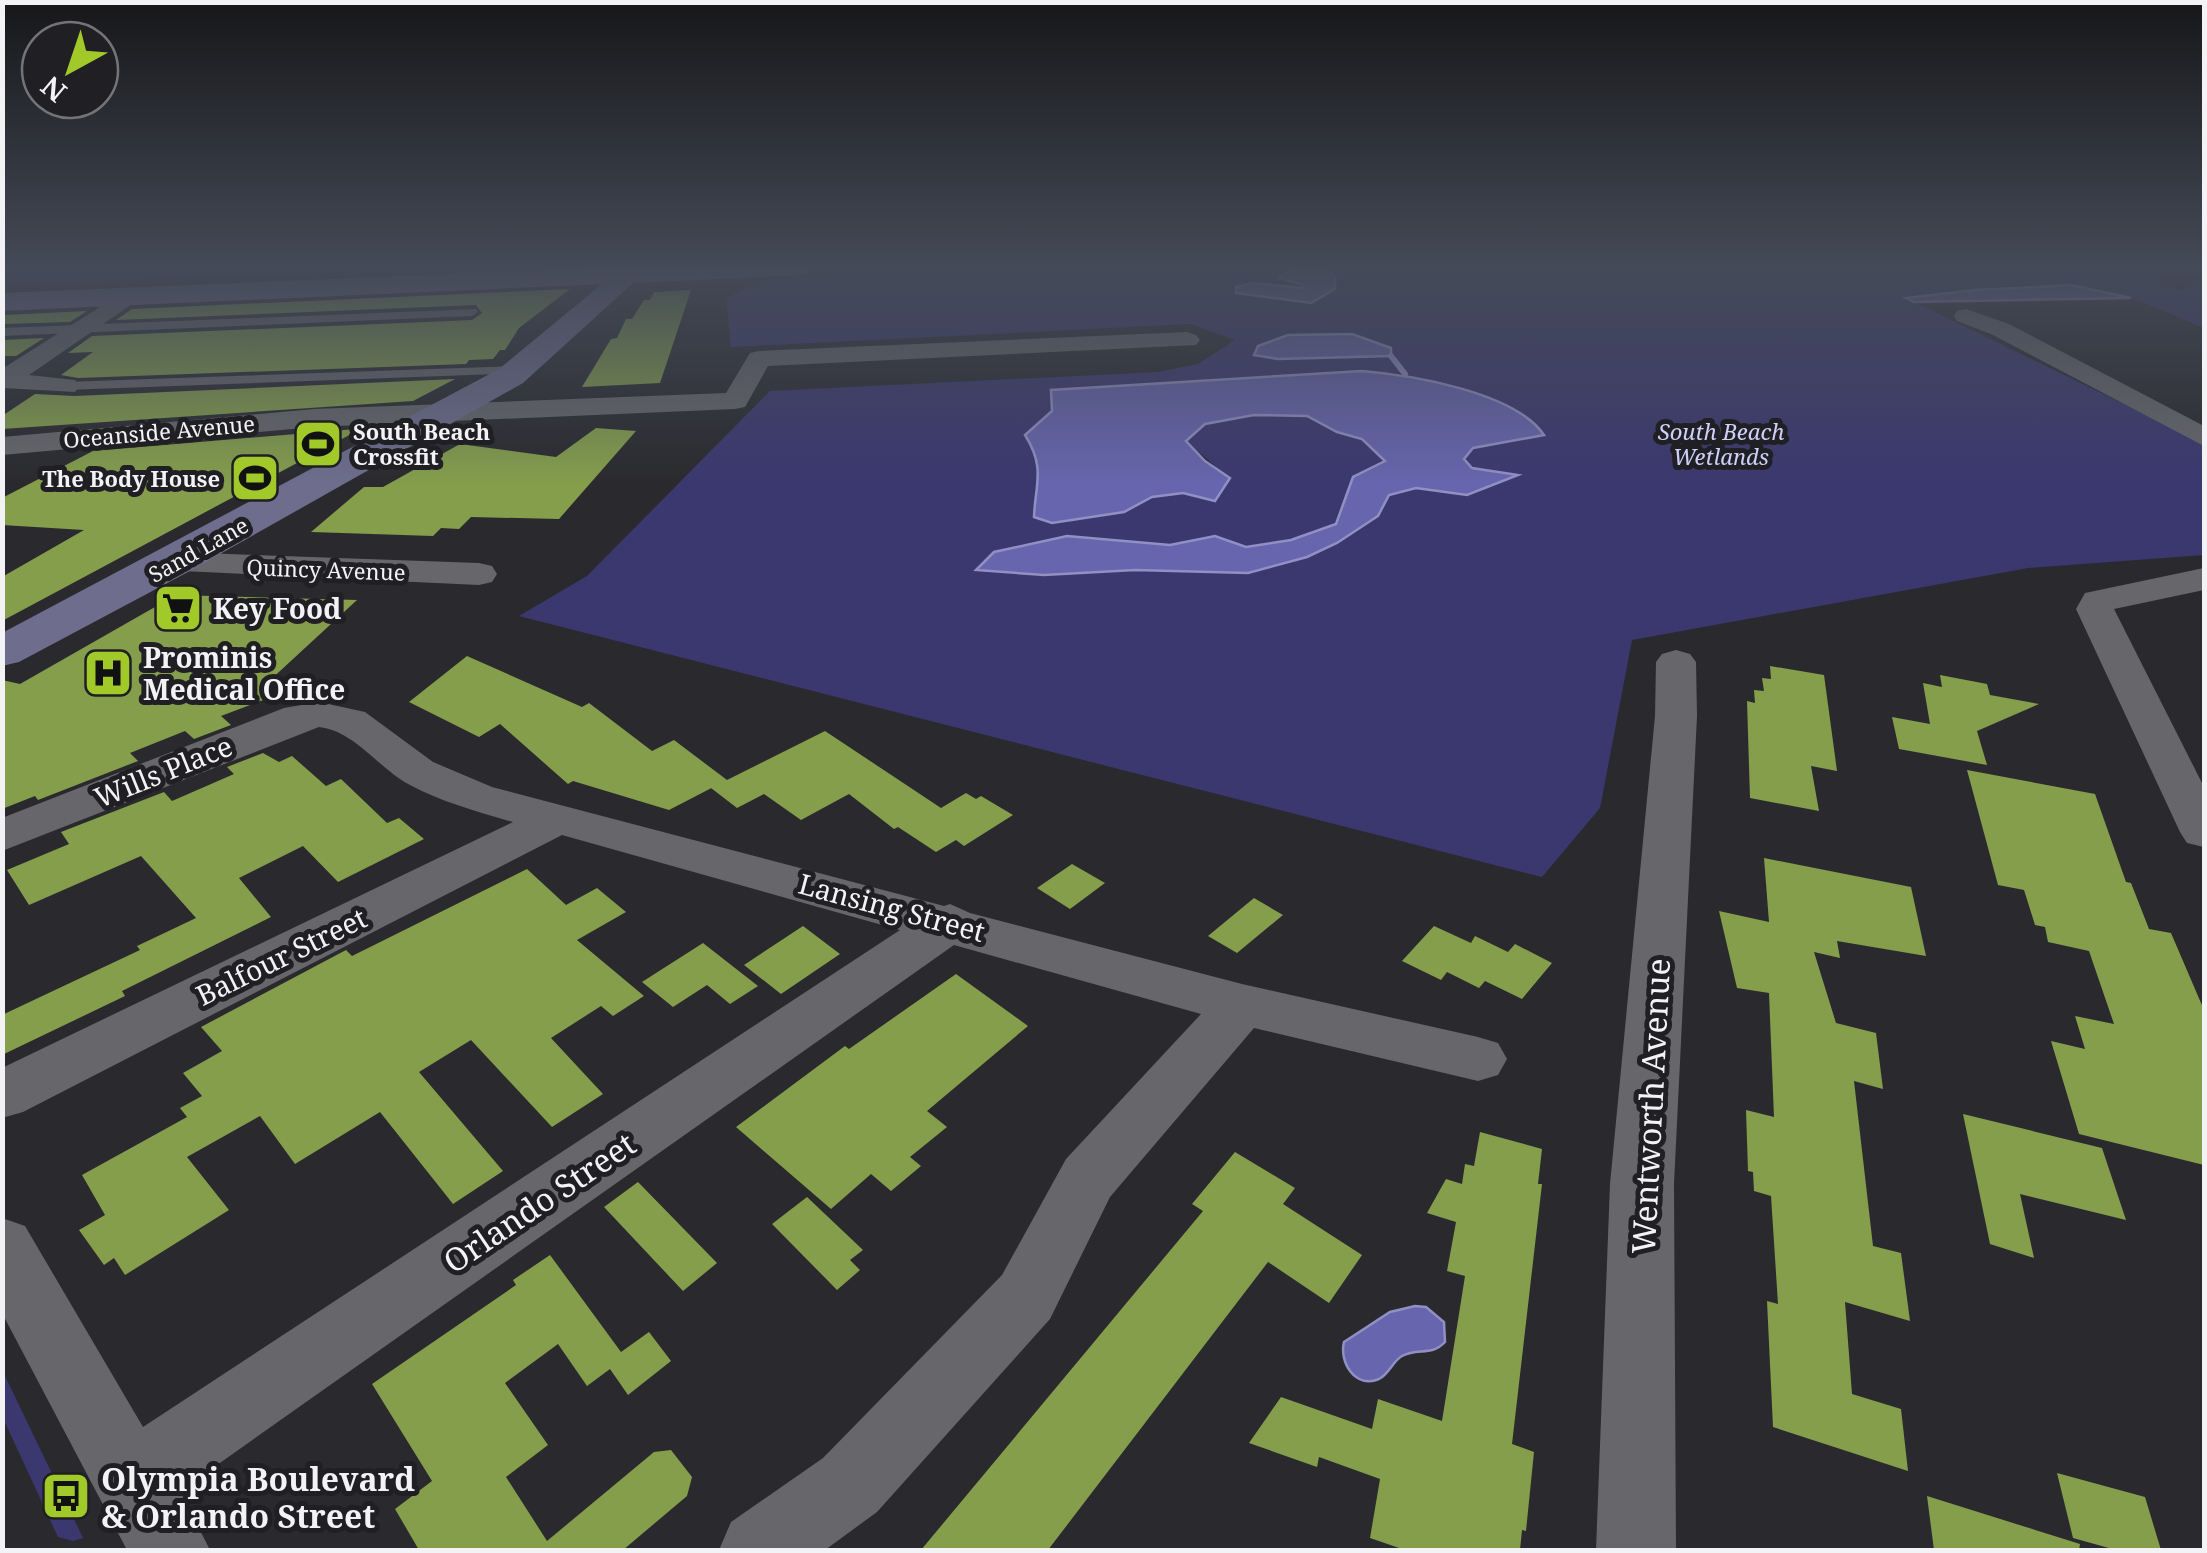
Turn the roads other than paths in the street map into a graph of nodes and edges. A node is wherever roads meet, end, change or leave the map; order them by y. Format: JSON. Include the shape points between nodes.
{"nodes":[{"id":1,"x":63,"y":339,"type":"edge"},
{"id":2,"x":551,"y":339,"type":"edge"},
{"id":3,"x":2020,"y":339,"type":"edge"},
{"id":4,"x":1187,"y":340,"type":"dead end"},
{"id":5,"x":520,"y":370,"type":"junction"},
{"id":6,"x":65,"y":386,"type":"joint"},
{"id":7,"x":445,"y":412,"type":"junction"},
{"id":8,"x":2204,"y":437,"type":"edge"},
{"id":9,"x":79,"y":438,"type":"junction"},
{"id":10,"x":2,"y":446,"type":"edge"},
{"id":11,"x":2,"y":471,"type":"edge"},
{"id":12,"x":172,"y":564,"type":"junction"},
{"id":13,"x":479,"y":574,"type":"dead end"},
{"id":14,"x":2204,"y":579,"type":"edge"},
{"id":15,"x":2,"y":652,"type":"edge"},
{"id":16,"x":1676,"y":662,"type":"dead end"},
{"id":17,"x":325,"y":711,"type":"joint"},
{"id":18,"x":559,"y":818,"type":"junction"},
{"id":19,"x":2204,"y":832,"type":"edge"},
{"id":20,"x":2,"y":836,"type":"edge"},
{"id":21,"x":950,"y":922,"type":"junction"},
{"id":22,"x":1242,"y":1005,"type":"junction"},
{"id":23,"x":1478,"y":1060,"type":"dead end"},
{"id":24,"x":2,"y":1095,"type":"edge"},
{"id":25,"x":2,"y":1247,"type":"edge"},
{"id":26,"x":129,"y":1481,"type":"junction"},
{"id":27,"x":170,"y":1550,"type":"edge"},
{"id":28,"x":759,"y":1550,"type":"edge"},
{"id":29,"x":1636,"y":1550,"type":"edge"}],
"edges":[{"from":1,"to":6,"type":"street","via":[[14,373],[13,382]]},
{"from":2,"to":5,"type":"main road","name":"Sand Lane"},
{"from":3,"to":8,"type":"street"},
{"from":4,"to":7,"type":"street","name":"Oceanside Avenue","via":[[760,358],[735,401]]},
{"from":5,"to":6,"type":"lane"},
{"from":5,"to":7,"type":"main road","name":"Sand Lane"},
{"from":7,"to":9,"type":"street","name":"Oceanside Avenue"},
{"from":7,"to":12,"type":"main road","name":"Sand Lane"},
{"from":9,"to":10,"type":"street","name":"Oceanside Avenue"},
{"from":9,"to":11,"type":"street"},
{"from":12,"to":13,"type":"street","name":"Quincy Avenue"},
{"from":12,"to":15,"type":"main road","name":"Sand Lane"},
{"from":14,"to":19,"type":"street","via":[[2098,601],[2096,610]]},
{"from":16,"to":29,"type":"street","name":"Wentworth Avenue","via":[[1642,1184]]},
{"from":17,"to":18,"type":"street","name":"Lansing Street","via":[[342,715],[418,772],[476,797]]},
{"from":17,"to":20,"type":"street","name":"Wills Place"},
{"from":18,"to":21,"type":"street","name":"Lansing Street"},
{"from":18,"to":24,"type":"street","name":"Balfour Street"},
{"from":21,"to":22,"type":"street","name":"Lansing Street"},
{"from":21,"to":26,"type":"street","name":"Orlando Street"},
{"from":22,"to":23,"type":"street","name":"Lansing Street"},
{"from":22,"to":28,"type":"street","via":[[1088,1178],[1026,1297],[850,1485]]},
{"from":25,"to":26,"type":"street"},
{"from":26,"to":27,"type":"street"}]}
